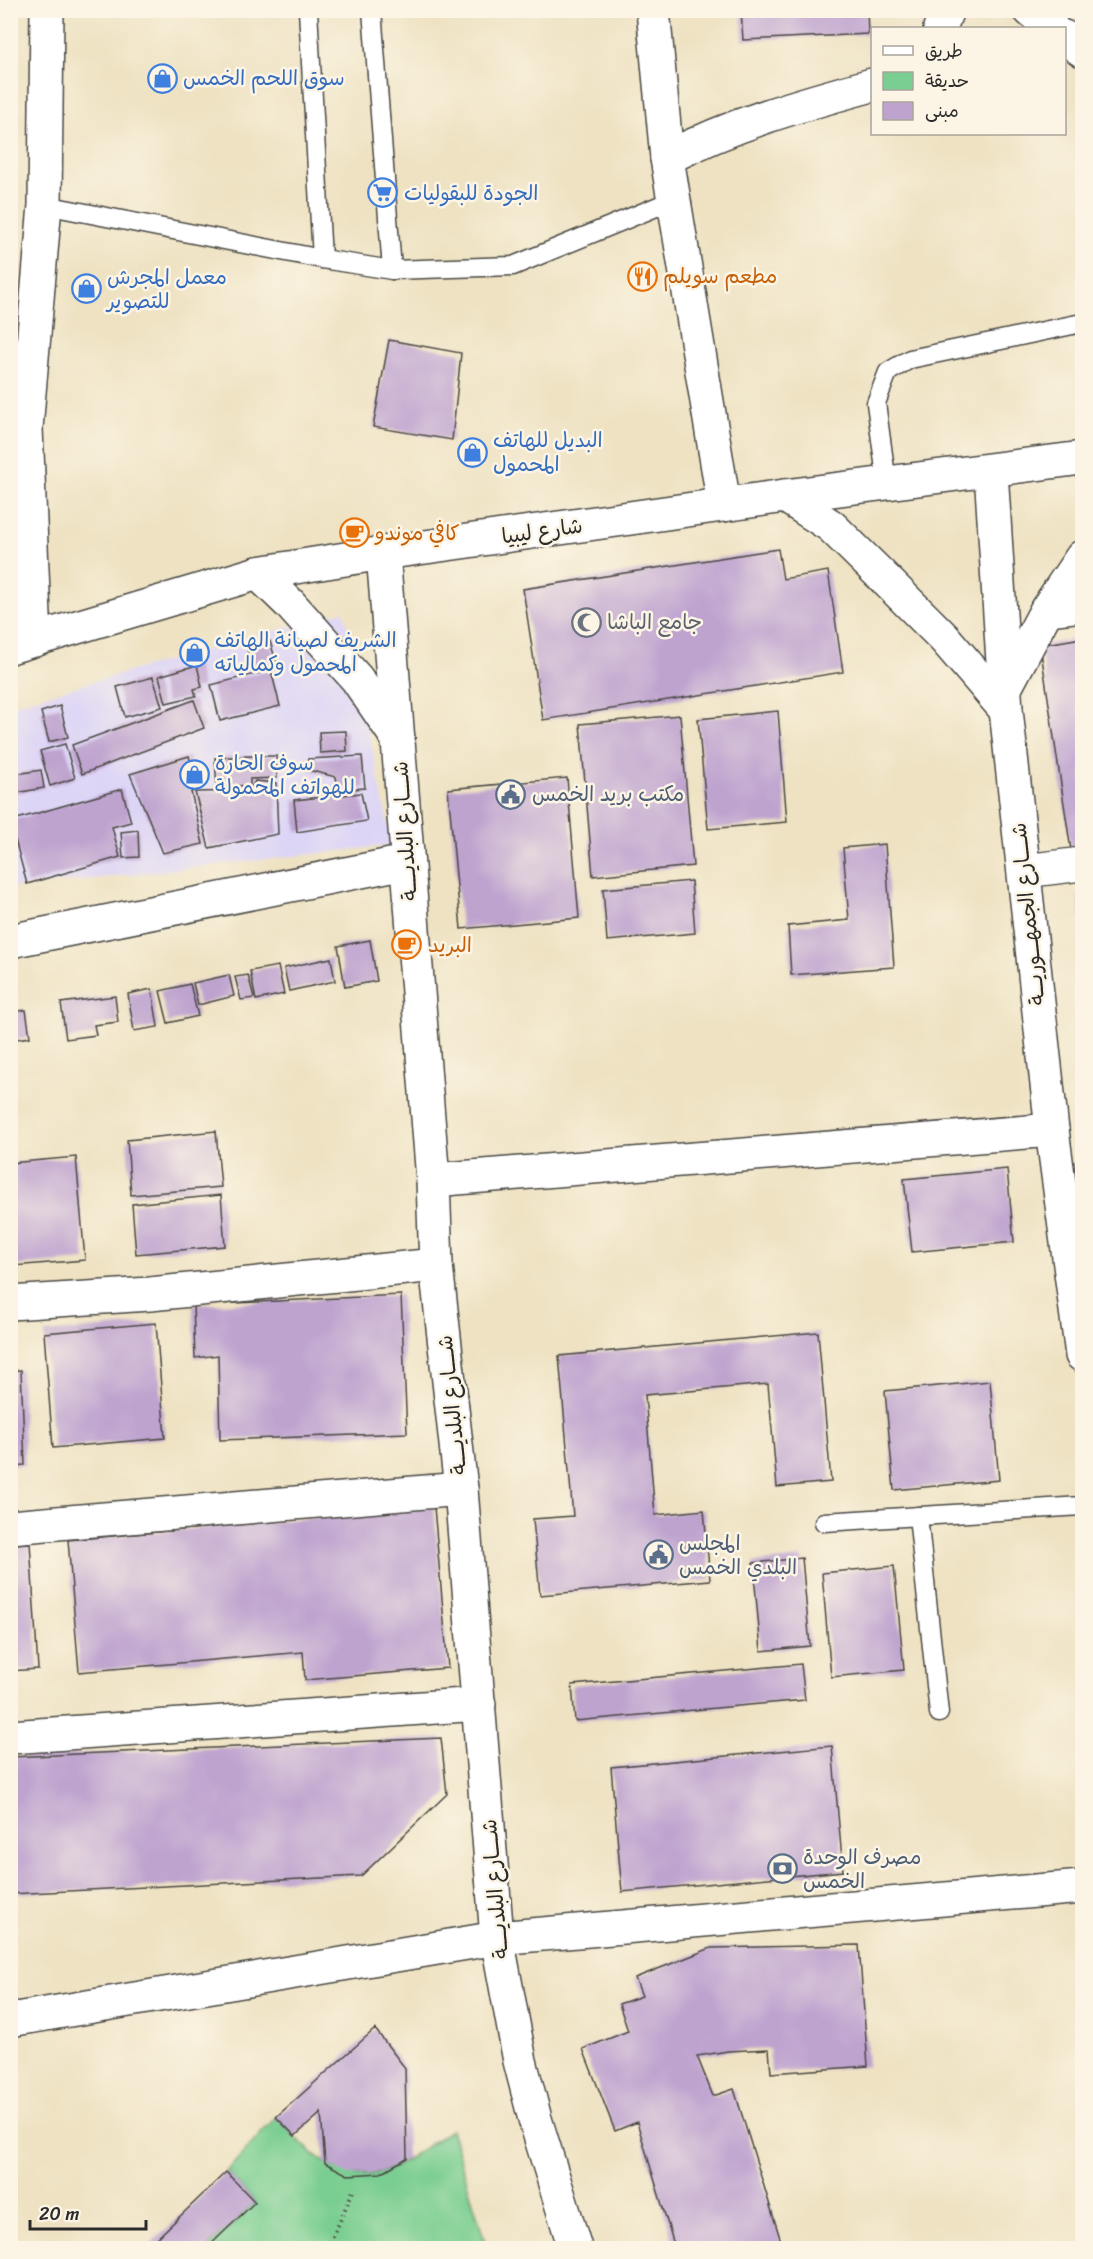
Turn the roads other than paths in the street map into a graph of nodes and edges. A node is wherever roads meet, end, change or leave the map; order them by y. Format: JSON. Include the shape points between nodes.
{"nodes":[{"id":1,"x":47,"y":10,"type":"edge"},
{"id":2,"x":308,"y":10,"type":"edge"},
{"id":3,"x":372,"y":10,"type":"edge"},
{"id":4,"x":653,"y":10,"type":"edge"},
{"id":5,"x":947,"y":10,"type":"edge"},
{"id":6,"x":1030,"y":10,"type":"edge"},
{"id":7,"x":939,"y":27,"type":"edge"},
{"id":8,"x":1051,"y":27,"type":"edge"},
{"id":9,"x":1066,"y":38,"type":"edge"},
{"id":10,"x":1083,"y":51,"type":"edge"},
{"id":11,"x":1066,"y":55,"type":"edge"},
{"id":12,"x":871,"y":86,"type":"edge"},
{"id":13,"x":666,"y":158,"type":"junction"},
{"id":14,"x":674,"y":200,"type":"junction"},
{"id":15,"x":45,"y":205,"type":"junction"},
{"id":16,"x":322,"y":259,"type":"junction"},
{"id":17,"x":392,"y":270,"type":"junction"},
{"id":18,"x":1083,"y":323,"type":"edge"},
{"id":19,"x":1083,"y":458,"type":"edge"},
{"id":20,"x":991,"y":471,"type":"junction"},
{"id":21,"x":887,"y":484,"type":"junction"},
{"id":22,"x":785,"y":496,"type":"junction"},
{"id":23,"x":724,"y":505,"type":"junction"},
{"id":24,"x":383,"y":553,"type":"junction"},
{"id":25,"x":1083,"y":557,"type":"edge"},
{"id":26,"x":258,"y":573,"type":"junction"},
{"id":27,"x":1083,"y":605,"type":"edge"},
{"id":28,"x":1047,"y":609,"type":"junction"},
{"id":29,"x":23,"y":644,"type":"edge"},
{"id":30,"x":1006,"y":699,"type":"junction"},
{"id":31,"x":399,"y":741,"type":"junction"},
{"id":32,"x":406,"y":862,"type":"junction"},
{"id":33,"x":1083,"y":864,"type":"edge"},
{"id":34,"x":1024,"y":871,"type":"junction"},
{"id":35,"x":10,"y":941,"type":"edge"},
{"id":36,"x":1052,"y":1130,"type":"junction"},
{"id":37,"x":433,"y":1180,"type":"junction"},
{"id":38,"x":436,"y":1265,"type":"junction"},
{"id":39,"x":10,"y":1303,"type":"edge"},
{"id":40,"x":1083,"y":1355,"type":"edge"},
{"id":41,"x":461,"y":1489,"type":"junction"},
{"id":42,"x":1083,"y":1506,"type":"edge"},
{"id":43,"x":918,"y":1516,"type":"junction"},
{"id":44,"x":824,"y":1522,"type":"dead end"},
{"id":45,"x":10,"y":1527,"type":"edge"},
{"id":46,"x":479,"y":1704,"type":"junction"},
{"id":47,"x":939,"y":1713,"type":"dead end"},
{"id":48,"x":10,"y":1737,"type":"edge"},
{"id":49,"x":1083,"y":1887,"type":"edge"},
{"id":50,"x":497,"y":1938,"type":"junction"},
{"id":51,"x":10,"y":2020,"type":"edge"},
{"id":52,"x":575,"y":2248,"type":"edge"}],
"edges":[{"from":1,"to":15,"type":"street"},
{"from":2,"to":16,"type":"lane"},
{"from":3,"to":17,"type":"lane"},
{"from":4,"to":13,"type":"street"},
{"from":5,"to":7,"type":"street"},
{"from":6,"to":8,"type":"street"},
{"from":9,"to":10,"type":"street"},
{"from":10,"to":11,"type":"street"},
{"from":12,"to":13,"type":"street","via":[[733,127]]},
{"from":13,"to":14,"type":"street"},
{"from":14,"to":17,"type":"lane","via":[[513,266]]},
{"from":14,"to":23,"type":"street"},
{"from":15,"to":16,"type":"lane"},
{"from":15,"to":29,"type":"street","via":[[26,428]]},
{"from":16,"to":17,"type":"lane"},
{"from":18,"to":21,"type":"lane","via":[[910,359],[888,372],[876,403]]},
{"from":19,"to":20,"type":"street","name":"شارع ليبيا"},
{"from":20,"to":21,"type":"street","name":"شارع ليبيا"},
{"from":20,"to":30,"type":"street","name":"شــــارع الجمهـــوريـــة"},
{"from":21,"to":22,"type":"street","name":"شارع ليبيا"},
{"from":22,"to":23,"type":"street","name":"شارع ليبيا"},
{"from":22,"to":30,"type":"street","via":[[831,526]]},
{"from":23,"to":24,"type":"street","name":"شارع ليبيا"},
{"from":24,"to":26,"type":"street","name":"شارع ليبيا"},
{"from":24,"to":31,"type":"street","name":"شــــارع البلديــــة"},
{"from":25,"to":28,"type":"street"},
{"from":26,"to":29,"type":"street","name":"شارع ليبيا"},
{"from":26,"to":31,"type":"street","via":[[357,679]]},
{"from":27,"to":28,"type":"street"},
{"from":28,"to":30,"type":"street"},
{"from":30,"to":34,"type":"street","name":"شــــارع الجمهـــوريـــة"},
{"from":31,"to":32,"type":"street","name":"شــــارع البلديــــة"},
{"from":32,"to":35,"type":"street"},
{"from":32,"to":37,"type":"street","name":"شــــارع البلديــــة"},
{"from":33,"to":34,"type":"street"},
{"from":34,"to":36,"type":"street","name":"شــــارع الجمهـــوريـــة"},
{"from":36,"to":37,"type":"street"},
{"from":36,"to":40,"type":"street","name":"شــــارع الجمهـــوريـــة"},
{"from":37,"to":38,"type":"street","name":"شــــارع البلديــــة"},
{"from":38,"to":39,"type":"street","via":[[150,1294]]},
{"from":38,"to":41,"type":"street","name":"شــــارع البلديــــة"},
{"from":41,"to":45,"type":"street"},
{"from":41,"to":46,"type":"street","name":"شــــارع البلديــــة"},
{"from":42,"to":43,"type":"lane"},
{"from":43,"to":44,"type":"lane"},
{"from":43,"to":47,"type":"lane"},
{"from":46,"to":48,"type":"street"},
{"from":46,"to":50,"type":"street","name":"شــــارع البلديــــة"},
{"from":49,"to":50,"type":"street"},
{"from":50,"to":51,"type":"street"},
{"from":50,"to":52,"type":"street","name":"شــــارع البلديــــة","via":[[520,2061]]}]}
